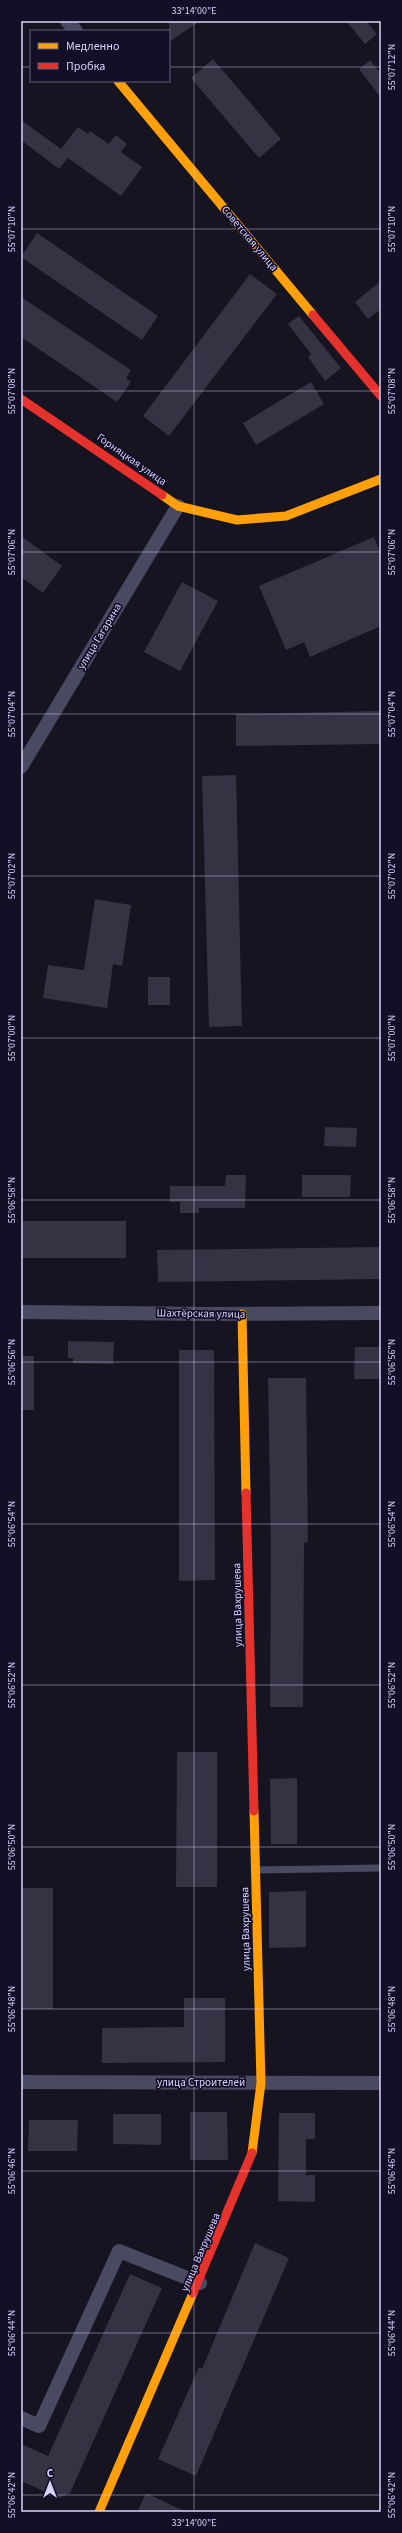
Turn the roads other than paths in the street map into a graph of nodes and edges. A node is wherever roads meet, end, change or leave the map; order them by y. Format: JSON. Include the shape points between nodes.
{"nodes":[{"id":1,"x":67,"y":21,"type":"edge"},
{"id":2,"x":75,"y":30,"type":"edge"},
{"id":3,"x":119,"y":82,"type":"edge"},
{"id":4,"x":381,"y":396,"type":"edge"},
{"id":5,"x":21,"y":399,"type":"edge"},
{"id":6,"x":381,"y":479,"type":"edge"},
{"id":7,"x":178,"y":506,"type":"junction"},
{"id":8,"x":21,"y":768,"type":"edge"},
{"id":9,"x":21,"y":1312,"type":"edge"},
{"id":10,"x":381,"y":1313,"type":"edge"},
{"id":11,"x":242,"y":1314,"type":"junction"},
{"id":12,"x":381,"y":1868,"type":"edge"},
{"id":13,"x":256,"y":1870,"type":"junction"},
{"id":14,"x":21,"y":2082,"type":"edge"},
{"id":15,"x":262,"y":2083,"type":"junction"},
{"id":16,"x":381,"y":2083,"type":"edge"},
{"id":17,"x":200,"y":2283,"type":"junction"},
{"id":18,"x":21,"y":2418,"type":"edge"},
{"id":19,"x":99,"y":2512,"type":"edge"}],
"edges":[{"from":1,"to":2,"type":"street"},
{"from":3,"to":4,"type":"street","name":"Советская улица"},
{"from":5,"to":7,"type":"street","name":"Горняцкая улица"},
{"from":6,"to":7,"type":"street","name":"Горняцкая улица","via":[[286,516],[237,520]]},
{"from":7,"to":8,"type":"street","name":"улица Гагарина"},
{"from":9,"to":11,"type":"street","name":"Шахтёрская улица"},
{"from":10,"to":11,"type":"street","name":"Шахтёрская улица"},
{"from":11,"to":13,"type":"street","name":"улица Вахрушева"},
{"from":12,"to":13,"type":"lane"},
{"from":13,"to":15,"type":"street","name":"улица Вахрушева"},
{"from":14,"to":15,"type":"street","name":"улица Строителей"},
{"from":15,"to":16,"type":"street","name":"улица Строителей"},
{"from":15,"to":17,"type":"street","name":"улица Вахрушева","via":[[251,2160]]},
{"from":17,"to":18,"type":"street","via":[[118,2251],[39,2426]]},
{"from":17,"to":19,"type":"street","name":"улица Вахрушева"}]}
